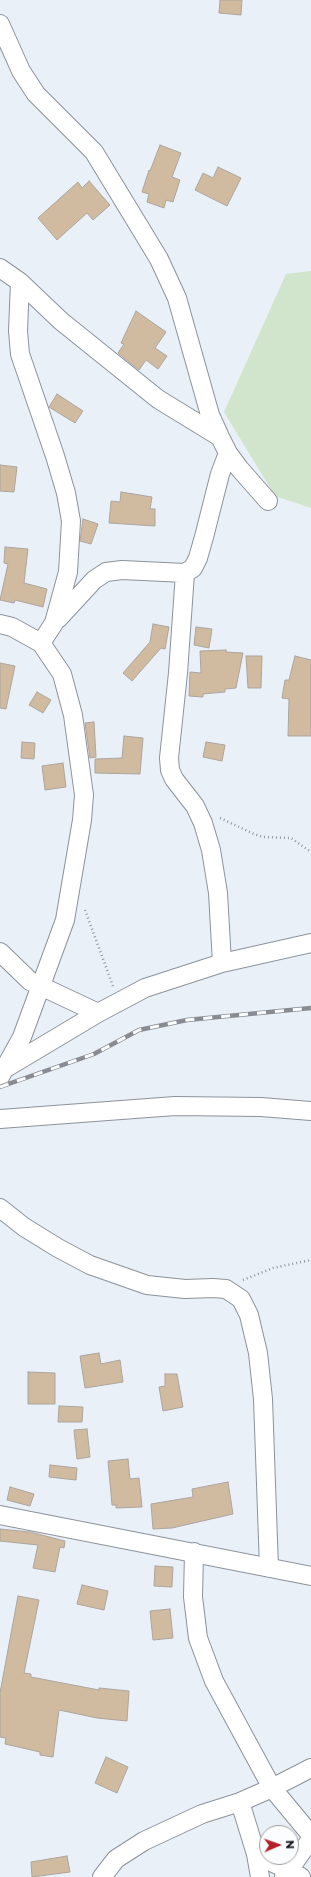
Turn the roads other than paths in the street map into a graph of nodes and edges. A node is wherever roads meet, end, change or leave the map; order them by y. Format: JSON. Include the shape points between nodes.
{"nodes":[{"id":1,"x":0,"y":24,"type":"edge"},
{"id":2,"x":0,"y":268,"type":"edge"},
{"id":3,"x":20,"y":282,"type":"junction"},
{"id":4,"x":220,"y":437,"type":"junction"},
{"id":5,"x":228,"y":453,"type":"junction"},
{"id":6,"x":268,"y":501,"type":"dead end"},
{"id":7,"x":184,"y":573,"type":"junction"},
{"id":8,"x":54,"y":623,"type":"junction"},
{"id":9,"x":0,"y":624,"type":"edge"},
{"id":10,"x":41,"y":642,"type":"junction"},
{"id":11,"x":311,"y":943,"type":"edge"},
{"id":12,"x":0,"y":952,"type":"edge"},
{"id":13,"x":222,"y":963,"type":"junction"},
{"id":14,"x":41,"y":987,"type":"junction"},
{"id":15,"x":98,"y":1013,"type":"junction"},
{"id":16,"x":2,"y":1072,"type":"edge"},
{"id":17,"x":311,"y":1111,"type":"edge"},
{"id":18,"x":0,"y":1119,"type":"edge"},
{"id":19,"x":0,"y":1208,"type":"edge"},
{"id":20,"x":0,"y":1515,"type":"edge"},
{"id":21,"x":194,"y":1552,"type":"junction"},
{"id":22,"x":269,"y":1568,"type":"junction"},
{"id":23,"x":311,"y":1576,"type":"edge"},
{"id":24,"x":311,"y":1768,"type":"edge"},
{"id":25,"x":272,"y":1788,"type":"junction"},
{"id":26,"x":240,"y":1802,"type":"junction"},
{"id":27,"x":311,"y":1835,"type":"edge"},
{"id":28,"x":311,"y":1839,"type":"edge"},
{"id":29,"x":256,"y":1854,"type":"junction"},
{"id":30,"x":291,"y":1875,"type":"edge"},
{"id":31,"x":102,"y":1877,"type":"edge"},
{"id":32,"x":260,"y":1877,"type":"edge"}],
"edges":[{"from":1,"to":4,"type":"street","via":[[21,71],[36,94],[94,152],[159,259],[177,298],[210,415]]},
{"from":2,"to":3,"type":"street"},
{"from":3,"to":4,"type":"street","via":[[61,321],[123,372],[158,399]]},
{"from":3,"to":8,"type":"street","via":[[20,354],[56,456],[71,521],[68,572]]},
{"from":4,"to":5,"type":"street"},
{"from":5,"to":6,"type":"street"},
{"from":5,"to":7,"type":"street","via":[[198,558],[193,568]]},
{"from":7,"to":8,"type":"street","via":[[122,570],[106,572],[94,580]]},
{"from":7,"to":13,"type":"street","via":[[170,770],[195,806],[203,823],[216,872]]},
{"from":8,"to":10,"type":"street"},
{"from":9,"to":10,"type":"street","via":[[12,627]]},
{"from":10,"to":14,"type":"street","via":[[62,674],[73,715],[84,795],[65,920]]},
{"from":11,"to":13,"type":"street"},
{"from":12,"to":14,"type":"street","via":[[20,972]]},
{"from":13,"to":15,"type":"street","via":[[145,988]]},
{"from":14,"to":15,"type":"street"},
{"from":14,"to":16,"type":"street","via":[[22,1037]]},
{"from":15,"to":16,"type":"street"},
{"from":17,"to":18,"type":"street","via":[[261,1107],[175,1106]]},
{"from":19,"to":22,"type":"street","via":[[24,1227],[90,1265],[147,1285],[185,1289],[226,1289],[241,1299],[249,1314],[258,1353],[263,1399]]},
{"from":20,"to":21,"type":"street"},
{"from":21,"to":22,"type":"street"},
{"from":21,"to":25,"type":"street","via":[[193,1597],[198,1638],[214,1681]]},
{"from":22,"to":23,"type":"street"},
{"from":24,"to":25,"type":"street"},
{"from":25,"to":26,"type":"street"},
{"from":25,"to":27,"type":"street"},
{"from":26,"to":29,"type":"street"},
{"from":26,"to":31,"type":"street","via":[[202,1814],[144,1841],[116,1859]]},
{"from":28,"to":30,"type":"street"},
{"from":29,"to":30,"type":"street"},
{"from":29,"to":32,"type":"street"}]}
